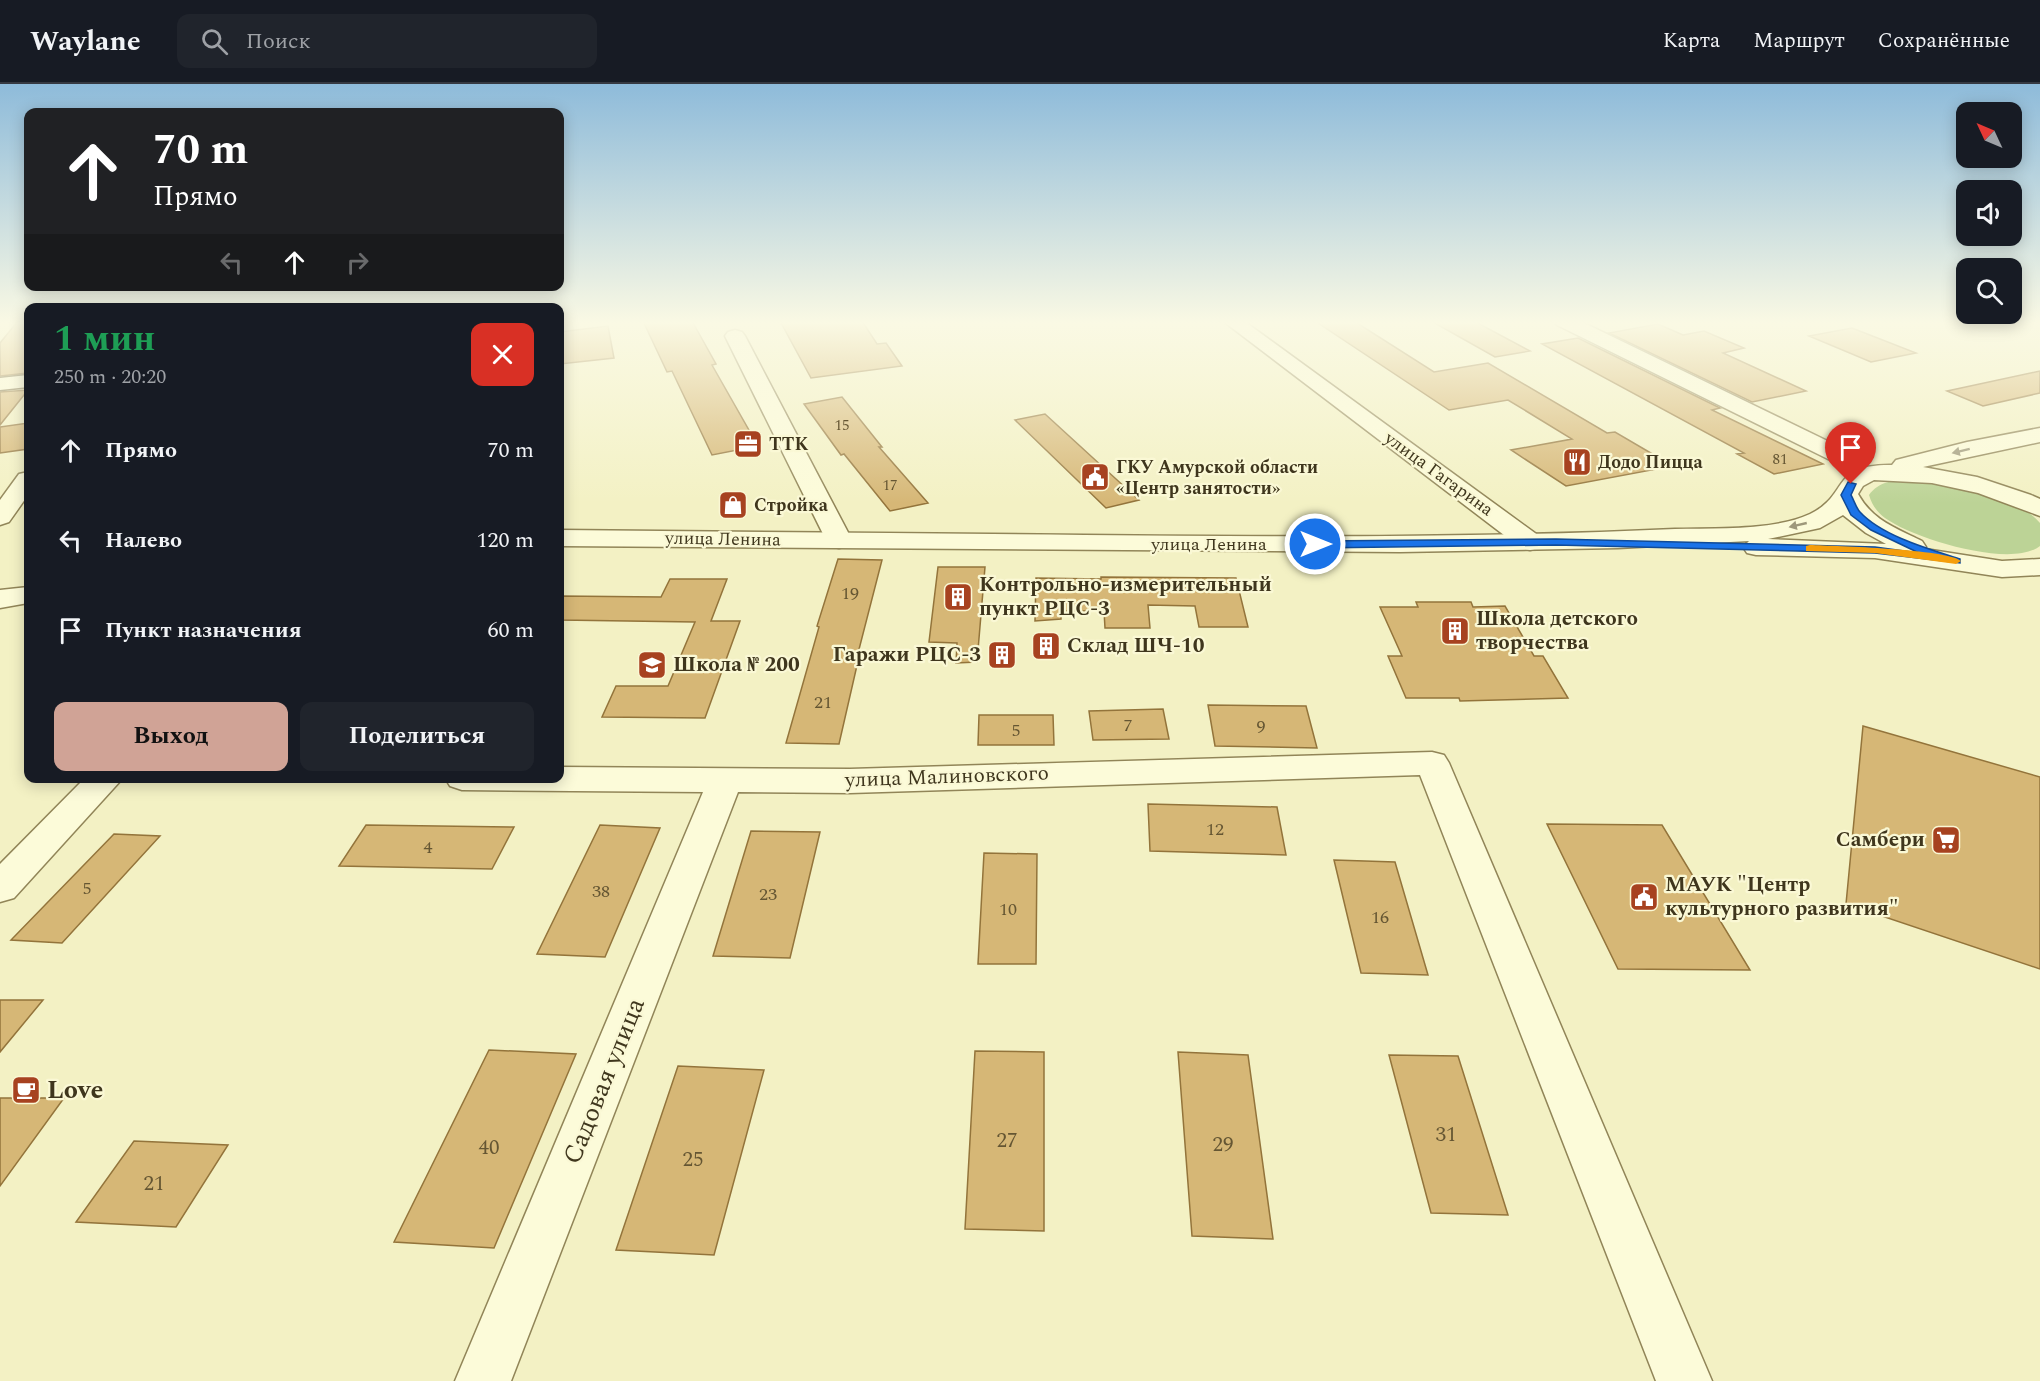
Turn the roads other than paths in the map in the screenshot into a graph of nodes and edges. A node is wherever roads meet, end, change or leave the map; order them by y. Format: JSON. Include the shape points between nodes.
{"nodes":[{"id":1,"x":23,"y":382,"type":"edge"},
{"id":2,"x":758,"y":382,"type":"edge"},
{"id":3,"x":1314,"y":382,"type":"edge"},
{"id":4,"x":1688,"y":382,"type":"edge"},
{"id":5,"x":0,"y":384,"type":"edge"},
{"id":6,"x":2029,"y":437,"type":"edge"},
{"id":7,"x":1836,"y":454,"type":"dead end"},
{"id":8,"x":1867,"y":474,"type":"junction"},
{"id":9,"x":24,"y":484,"type":"edge"},
{"id":10,"x":1846,"y":495,"type":"junction"},
{"id":11,"x":2039,"y":507,"type":"edge"},
{"id":12,"x":0,"y":517,"type":"edge"},
{"id":13,"x":564,"y":538,"type":"edge"},
{"id":14,"x":839,"y":540,"type":"junction"},
{"id":15,"x":1530,"y":542,"type":"junction"},
{"id":16,"x":1556,"y":542,"type":"junction"},
{"id":17,"x":1956,"y":561,"type":"junction"},
{"id":18,"x":2040,"y":567,"type":"edge"},
{"id":19,"x":2002,"y":569,"type":"junction"},
{"id":20,"x":2040,"y":582,"type":"edge"},
{"id":21,"x":24,"y":596,"type":"edge"},
{"id":22,"x":0,"y":599,"type":"edge"},
{"id":23,"x":564,"y":779,"type":"edge"},
{"id":24,"x":725,"y":781,"type":"junction"},
{"id":25,"x":101,"y":783,"type":"edge"},
{"id":26,"x":0,"y":888,"type":"edge"},
{"id":27,"x":483,"y":1381,"type":"edge"},
{"id":28,"x":1684,"y":1381,"type":"edge"}],
"edges":[{"from":1,"to":5,"type":"street"},
{"from":2,"to":14,"type":"street"},
{"from":3,"to":15,"type":"street","name":"улица Гагарина"},
{"from":4,"to":7,"type":"street"},
{"from":6,"to":8,"type":"street","one_way":true},
{"from":6,"to":11,"type":"street","via":[[1992,456],[1992,464]]},
{"from":8,"to":10,"type":"street","name":"улица Ленина","via":[[1851,484]]},
{"from":8,"to":11,"type":"street","via":[[1919,473],[1960,480]]},
{"from":9,"to":12,"type":"street"},
{"from":10,"to":16,"type":"street","name":"улица Ленина","one_way":true,"via":[[1832,512],[1812,522],[1770,531]]},
{"from":10,"to":17,"type":"street","via":[[1855,513],[1875,528],[1911,546]]},
{"from":13,"to":14,"type":"street","name":"улица Ленина"},
{"from":14,"to":15,"type":"street","name":"улица Ленина","via":[[1407,545]]},
{"from":15,"to":16,"type":"street","name":"улица Ленина"},
{"from":16,"to":17,"type":"street","via":[[1875,550]]},
{"from":17,"to":19,"type":"street"},
{"from":18,"to":19,"type":"street"},
{"from":19,"to":20,"type":"street"},
{"from":21,"to":22,"type":"street"},
{"from":23,"to":24,"type":"street","name":"улица Малиновского"},
{"from":24,"to":27,"type":"street","name":"Садовая улица"},
{"from":24,"to":28,"type":"street","name":"улица Малиновского","via":[[850,781],[1432,763]]},
{"from":25,"to":26,"type":"street"}]}
